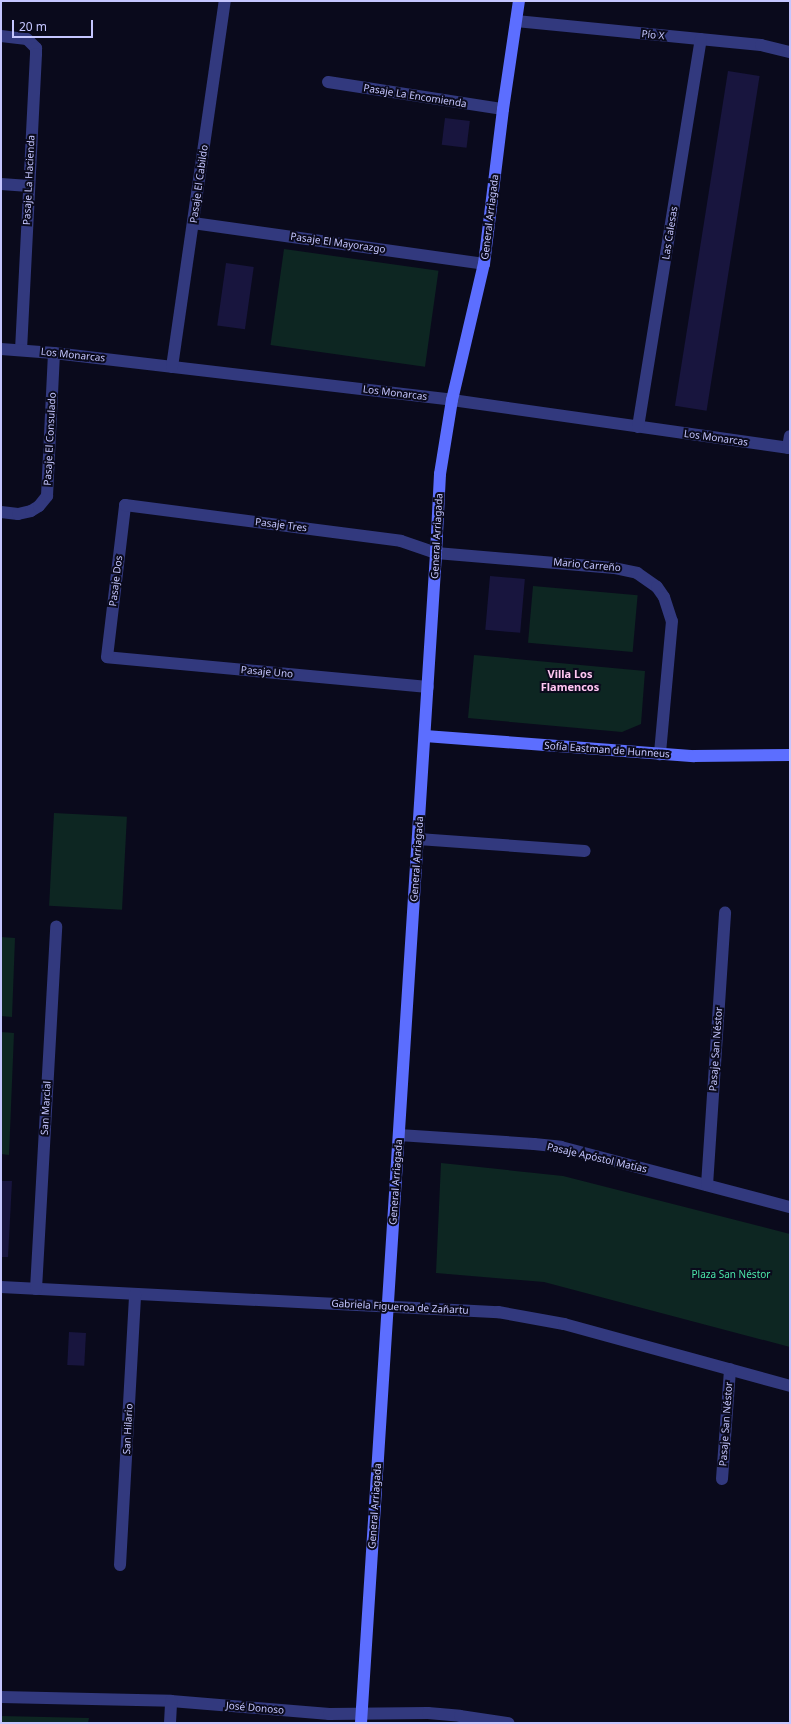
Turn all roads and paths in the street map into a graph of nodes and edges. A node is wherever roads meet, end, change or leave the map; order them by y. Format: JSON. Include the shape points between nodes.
{"nodes":[{"id":1,"x":225,"y":1,"type":"edge"},
{"id":2,"x":519,"y":1,"type":"edge"},
{"id":3,"x":516,"y":21,"type":"junction"},
{"id":4,"x":1,"y":36,"type":"edge"},
{"id":5,"x":701,"y":39,"type":"junction"},
{"id":6,"x":790,"y":52,"type":"edge"},
{"id":7,"x":328,"y":82,"type":"dead end"},
{"id":8,"x":503,"y":110,"type":"junction"},
{"id":9,"x":1,"y":184,"type":"edge"},
{"id":10,"x":29,"y":186,"type":"junction"},
{"id":11,"x":193,"y":222,"type":"junction"},
{"id":12,"x":484,"y":264,"type":"junction"},
{"id":13,"x":1,"y":349,"type":"edge"},
{"id":14,"x":21,"y":350,"type":"junction"},
{"id":15,"x":54,"y":353,"type":"junction"},
{"id":16,"x":172,"y":367,"type":"junction"},
{"id":17,"x":452,"y":400,"type":"junction"},
{"id":18,"x":638,"y":427,"type":"junction"},
{"id":19,"x":790,"y":436,"type":"edge"},
{"id":20,"x":125,"y":505,"type":"joint"},
{"id":21,"x":1,"y":512,"type":"edge"},
{"id":22,"x":436,"y":553,"type":"junction"},
{"id":23,"x":107,"y":657,"type":"joint"},
{"id":24,"x":428,"y":687,"type":"junction"},
{"id":25,"x":425,"y":736,"type":"junction"},
{"id":26,"x":660,"y":754,"type":"junction"},
{"id":27,"x":790,"y":755,"type":"edge"},
{"id":28,"x":418,"y":839,"type":"junction"},
{"id":29,"x":585,"y":851,"type":"dead end"},
{"id":30,"x":725,"y":913,"type":"dead end"},
{"id":31,"x":56,"y":927,"type":"dead end"},
{"id":32,"x":399,"y":1135,"type":"junction"},
{"id":33,"x":707,"y":1185,"type":"junction"},
{"id":34,"x":790,"y":1207,"type":"edge"},
{"id":35,"x":1,"y":1287,"type":"edge"},
{"id":36,"x":36,"y":1289,"type":"junction"},
{"id":37,"x":135,"y":1294,"type":"junction"},
{"id":38,"x":388,"y":1306,"type":"junction"},
{"id":39,"x":730,"y":1370,"type":"junction"},
{"id":40,"x":790,"y":1386,"type":"edge"},
{"id":41,"x":722,"y":1479,"type":"dead end"},
{"id":42,"x":120,"y":1565,"type":"dead end"},
{"id":43,"x":1,"y":1697,"type":"edge"},
{"id":44,"x":172,"y":1701,"type":"junction"},
{"id":45,"x":362,"y":1719,"type":"edge"},
{"id":46,"x":502,"y":1722,"type":"edge"},
{"id":47,"x":170,"y":1723,"type":"edge"}],
"edges":[{"from":1,"to":11,"type":"street","name":"Pasaje El Cabildo"},
{"from":2,"to":3,"type":"street","name":"General Arriagada"},
{"from":3,"to":5,"type":"street","name":"Pío X"},
{"from":3,"to":8,"type":"street","name":"General Arriagada"},
{"from":4,"to":10,"type":"street","name":"Pasaje La Hacienda","via":[[27,39],[36,48]]},
{"from":5,"to":6,"type":"street","name":"Pío X","via":[[760,45]]},
{"from":5,"to":18,"type":"street","name":"Las Calesas"},
{"from":7,"to":8,"type":"street","name":"Pasaje La Encomienda"},
{"from":8,"to":12,"type":"street","name":"General Arriagada"},
{"from":9,"to":10,"type":"street"},
{"from":10,"to":14,"type":"street","name":"Pasaje La Hacienda"},
{"from":11,"to":12,"type":"street","name":"Pasaje El Mayorazgo"},
{"from":11,"to":16,"type":"street","name":"Pasaje El Cabildo"},
{"from":12,"to":17,"type":"street","name":"General Arriagada"},
{"from":13,"to":14,"type":"street","name":"Los Monarcas"},
{"from":14,"to":15,"type":"street","name":"Los Monarcas"},
{"from":15,"to":16,"type":"street","name":"Los Monarcas"},
{"from":15,"to":21,"type":"street","name":"Pasaje El Consulado","via":[[47,496],[31,512]]},
{"from":16,"to":17,"type":"street","name":"Los Monarcas"},
{"from":17,"to":18,"type":"street","name":"Los Monarcas"},
{"from":17,"to":22,"type":"street","name":"General Arriagada","via":[[440,474]]},
{"from":18,"to":19,"type":"street","name":"Los Monarcas","via":[[788,448]]},
{"from":20,"to":22,"type":"street","name":"Pasaje Tres","via":[[401,541]]},
{"from":20,"to":23,"type":"street","name":"Pasaje Dos"},
{"from":22,"to":24,"type":"street","name":"General Arriagada"},
{"from":22,"to":26,"type":"street","name":"Mario Carreño","via":[[625,569],[642,576],[657,587],[664,597],[672,621]]},
{"from":23,"to":24,"type":"street","name":"Pasaje Uno"},
{"from":24,"to":25,"type":"street","name":"General Arriagada"},
{"from":25,"to":26,"type":"street","name":"Sofía Eastman de Hunneus"},
{"from":25,"to":28,"type":"street","name":"General Arriagada"},
{"from":26,"to":27,"type":"street","name":"Sofía Eastman de Hunneus","via":[[721,757]]},
{"from":28,"to":29,"type":"street"},
{"from":28,"to":32,"type":"street","name":"General Arriagada"},
{"from":30,"to":33,"type":"street","name":"Pasaje San Néstor"},
{"from":31,"to":36,"type":"street","name":"San Marcial"},
{"from":32,"to":33,"type":"street","name":"Pasaje Apóstol Matías","via":[[561,1148]]},
{"from":32,"to":38,"type":"street","name":"General Arriagada"},
{"from":33,"to":34,"type":"street","name":"Pasaje Apóstol Matías"},
{"from":35,"to":36,"type":"street","name":"Gabriela Figueroa de Zañartu"},
{"from":36,"to":37,"type":"street","name":"Gabriela Figueroa de Zañartu"},
{"from":37,"to":38,"type":"street","name":"Gabriela Figueroa de Zañartu"},
{"from":37,"to":42,"type":"street","name":"San Hilario"},
{"from":38,"to":39,"type":"street","name":"Gabriela Figueroa de Zañartu","via":[[498,1312],[540,1319]]},
{"from":38,"to":45,"type":"street","name":"General Arriagada"},
{"from":39,"to":40,"type":"street","name":"Gabriela Figueroa de Zañartu"},
{"from":39,"to":41,"type":"street","name":"Pasaje San Néstor"},
{"from":43,"to":44,"type":"street","name":"José Donoso"},
{"from":44,"to":45,"type":"street","name":"José Donoso"},
{"from":44,"to":47,"type":"street"},
{"from":45,"to":46,"type":"street","name":"José Donoso","via":[[428,1714]]}]}
